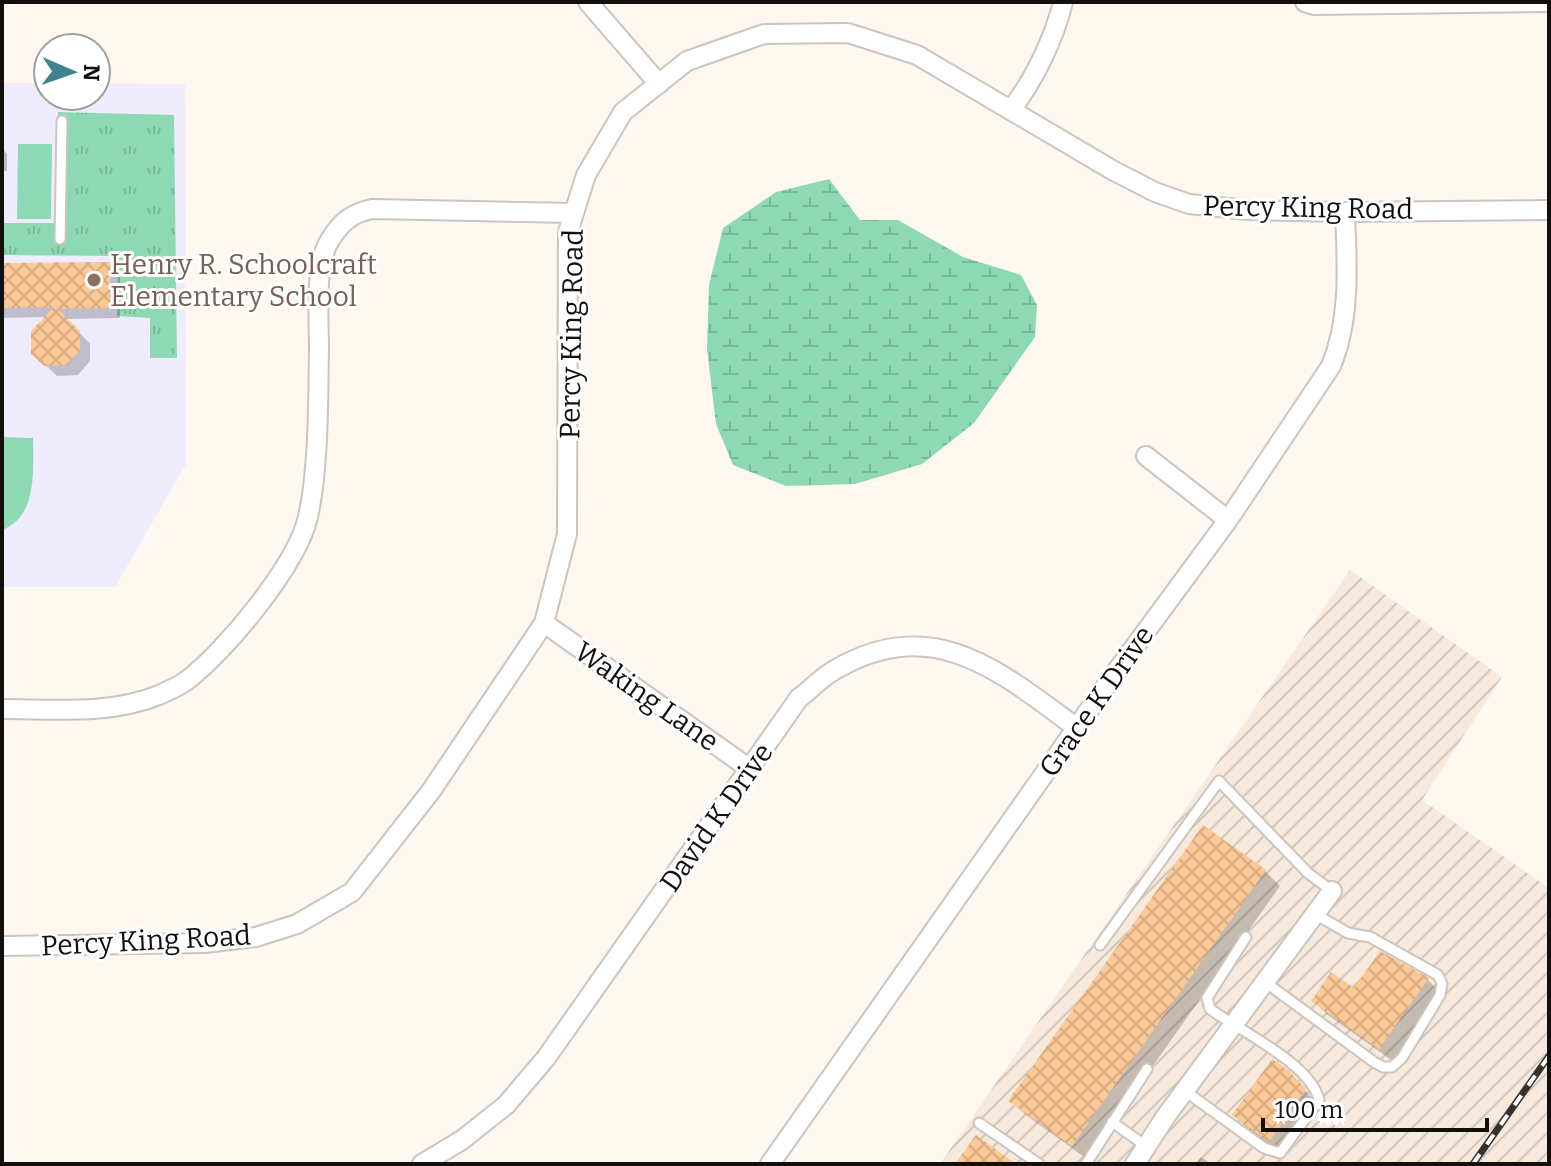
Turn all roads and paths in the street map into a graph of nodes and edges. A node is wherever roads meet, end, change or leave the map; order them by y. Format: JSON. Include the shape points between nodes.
{"nodes":[{"id":1,"x":588,"y":2,"type":"edge"},
{"id":2,"x":1063,"y":2,"type":"edge"},
{"id":3,"x":1305,"y":2,"type":"edge"},
{"id":4,"x":1549,"y":2,"type":"edge"},
{"id":5,"x":659,"y":84,"type":"junction"},
{"id":6,"x":1011,"y":110,"type":"junction"},
{"id":7,"x":62,"y":121,"type":"dead end"},
{"id":8,"x":1549,"y":210,"type":"edge"},
{"id":9,"x":1345,"y":212,"type":"junction"},
{"id":10,"x":574,"y":213,"type":"junction"},
{"id":11,"x":60,"y":239,"type":"dead end"},
{"id":12,"x":1146,"y":456,"type":"dead end"},
{"id":13,"x":1228,"y":520,"type":"junction"},
{"id":14,"x":544,"y":623,"type":"junction"},
{"id":15,"x":2,"y":709,"type":"edge"},
{"id":16,"x":1077,"y":728,"type":"junction"},
{"id":17,"x":750,"y":769,"type":"junction"},
{"id":18,"x":1332,"y":891,"type":"joint"},
{"id":19,"x":1315,"y":914,"type":"junction"},
{"id":20,"x":1246,"y":937,"type":"dead end"},
{"id":21,"x":1100,"y":945,"type":"dead end"},
{"id":22,"x":2,"y":946,"type":"edge"},
{"id":23,"x":1265,"y":982,"type":"junction"},
{"id":24,"x":1233,"y":1026,"type":"junction"},
{"id":25,"x":1147,"y":1069,"type":"dead end"},
{"id":26,"x":1185,"y":1091,"type":"junction"},
{"id":27,"x":1112,"y":1122,"type":"junction"},
{"id":28,"x":979,"y":1123,"type":"dead end"},
{"id":29,"x":1146,"y":1146,"type":"junction"},
{"id":30,"x":422,"y":1164,"type":"edge"},
{"id":31,"x":770,"y":1164,"type":"edge"},
{"id":32,"x":1039,"y":1164,"type":"edge"},
{"id":33,"x":1086,"y":1164,"type":"edge"},
{"id":34,"x":1135,"y":1164,"type":"edge"}],
"edges":[{"from":1,"to":5,"type":"street"},
{"from":2,"to":6,"type":"street","via":[[1044,53]]},
{"from":3,"to":4,"type":"street"},
{"from":5,"to":6,"type":"street","name":"Percy King Road","via":[[687,61],[764,34],[848,33],[917,55]]},
{"from":5,"to":10,"type":"street","name":"Percy King Road","via":[[623,112],[586,175]]},
{"from":6,"to":9,"type":"street","name":"Percy King Road","via":[[1114,171],[1189,204]]},
{"from":7,"to":11,"type":"lane"},
{"from":8,"to":9,"type":"street","name":"Percy King Road"},
{"from":9,"to":13,"type":"street","name":"Grace K Drive","via":[[1339,346],[1331,366]]},
{"from":10,"to":14,"type":"street","name":"Percy King Road","via":[[568,232],[567,534]]},
{"from":10,"to":15,"type":"street","via":[[354,213],[329,240],[320,282],[313,487],[307,521],[267,592],[230,639],[184,682],[156,696],[113,706]]},
{"from":12,"to":13,"type":"street"},
{"from":13,"to":16,"type":"street","name":"Grace K Drive"},
{"from":14,"to":17,"type":"street","name":"Waking Lane"},
{"from":14,"to":22,"type":"street","name":"Percy King Road","via":[[431,791],[352,892],[319,914],[256,937],[205,943]]},
{"from":16,"to":17,"type":"street","name":"David K Drive","via":[[973,658],[938,648],[907,647],[870,654],[831,672],[799,698]]},
{"from":16,"to":31,"type":"street","name":"Grace K Drive"},
{"from":17,"to":30,"type":"street","name":"David K Drive","via":[[546,1058],[506,1105]]},
{"from":18,"to":19,"type":"street"},
{"from":18,"to":21,"type":"lane","via":[[1219,781]]},
{"from":19,"to":23,"type":"street"},
{"from":19,"to":23,"type":"lane","via":[[1438,975],[1440,995],[1402,1058],[1383,1067]]},
{"from":20,"to":24,"type":"lane","via":[[1207,998],[1210,1009]]},
{"from":23,"to":24,"type":"street"},
{"from":24,"to":26,"type":"street"},
{"from":24,"to":26,"type":"lane","via":[[1299,1069],[1316,1089],[1319,1100],[1280,1153],[1264,1148]]},
{"from":25,"to":27,"type":"lane"},
{"from":26,"to":29,"type":"street"},
{"from":27,"to":29,"type":"lane"},
{"from":27,"to":33,"type":"lane"},
{"from":28,"to":32,"type":"lane"},
{"from":29,"to":34,"type":"street"}]}
